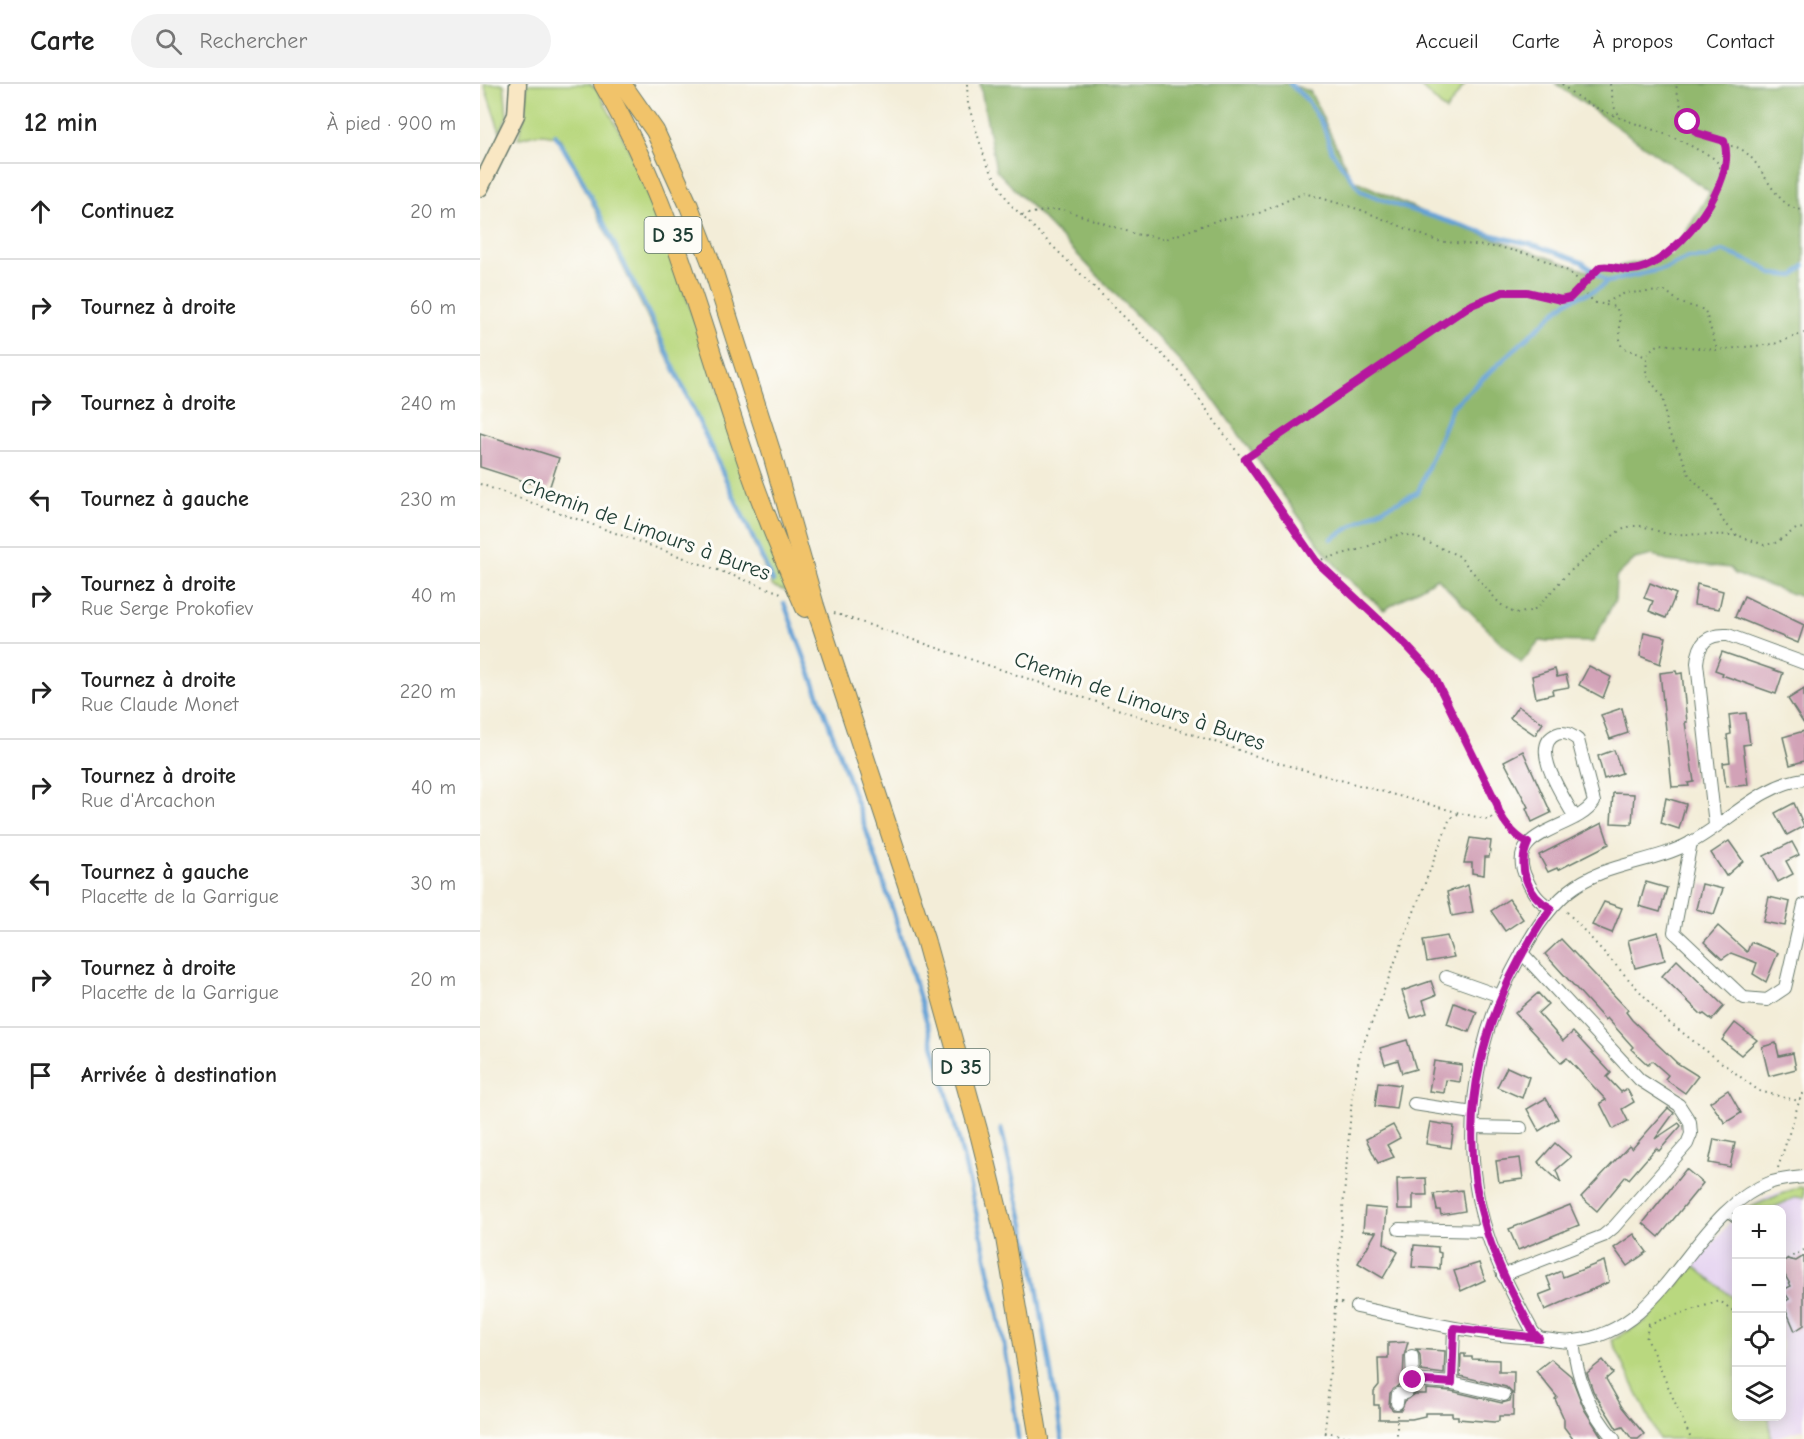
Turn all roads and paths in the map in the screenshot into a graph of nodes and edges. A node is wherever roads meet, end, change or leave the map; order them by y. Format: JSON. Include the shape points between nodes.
{"nodes":[{"id":1,"x":518,"y":84,"type":"edge"},
{"id":2,"x":603,"y":84,"type":"edge"},
{"id":3,"x":622,"y":84,"type":"edge"},
{"id":4,"x":967,"y":84,"type":"edge"},
{"id":5,"x":1562,"y":84,"type":"edge"},
{"id":6,"x":1610,"y":84,"type":"edge"},
{"id":7,"x":1676,"y":84,"type":"edge"},
{"id":8,"x":1621,"y":118,"type":"junction"},
{"id":9,"x":1725,"y":146,"type":"junction"},
{"id":10,"x":1721,"y":177,"type":"junction"},
{"id":11,"x":480,"y":188,"type":"edge"},
{"id":12,"x":1804,"y":210,"type":"edge"},
{"id":13,"x":1022,"y":215,"type":"junction"},
{"id":14,"x":1583,"y":284,"type":"junction"},
{"id":15,"x":1580,"y":289,"type":"junction"},
{"id":16,"x":1603,"y":304,"type":"junction"},
{"id":17,"x":1804,"y":333,"type":"edge"},
{"id":18,"x":1717,"y":350,"type":"junction"},
{"id":19,"x":1647,"y":357,"type":"junction"},
{"id":20,"x":1245,"y":459,"type":"junction"},
{"id":21,"x":480,"y":484,"type":"edge"},
{"id":22,"x":1804,"y":528,"type":"edge"},
{"id":23,"x":1737,"y":535,"type":"junction"},
{"id":24,"x":1316,"y":561,"type":"junction"},
{"id":25,"x":808,"y":603,"type":"junction"},
{"id":26,"x":1804,"y":663,"type":"edge"},
{"id":27,"x":1804,"y":779,"type":"edge"},
{"id":28,"x":1498,"y":812,"type":"junction"},
{"id":29,"x":1460,"y":813,"type":"junction"},
{"id":30,"x":1575,"y":818,"type":"junction"},
{"id":31,"x":1715,"y":825,"type":"junction"},
{"id":32,"x":1691,"y":842,"type":"junction"},
{"id":33,"x":1528,"y":843,"type":"junction"},
{"id":34,"x":1804,"y":905,"type":"edge"},
{"id":35,"x":1551,"y":908,"type":"junction"},
{"id":36,"x":1522,"y":953,"type":"junction"},
{"id":37,"x":1446,"y":977,"type":"dead end"},
{"id":38,"x":1500,"y":996,"type":"junction"},
{"id":39,"x":1804,"y":1092,"type":"edge"},
{"id":40,"x":1799,"y":1101,"type":"junction"},
{"id":41,"x":1414,"y":1104,"type":"dead end"},
{"id":42,"x":1473,"y":1113,"type":"junction"},
{"id":43,"x":1473,"y":1127,"type":"junction"},
{"id":44,"x":1521,"y":1128,"type":"dead end"},
{"id":45,"x":1804,"y":1177,"type":"edge"},
{"id":46,"x":1773,"y":1182,"type":"junction"},
{"id":47,"x":1739,"y":1205,"type":"edge"},
{"id":48,"x":1732,"y":1217,"type":"edge"},
{"id":49,"x":1399,"y":1229,"type":"dead end"},
{"id":50,"x":1486,"y":1231,"type":"junction"},
{"id":51,"x":1804,"y":1250,"type":"edge"},
{"id":52,"x":1787,"y":1258,"type":"dead end"},
{"id":53,"x":1503,"y":1275,"type":"junction"},
{"id":54,"x":1357,"y":1307,"type":"dead end"},
{"id":55,"x":1732,"y":1309,"type":"edge"},
{"id":56,"x":1639,"y":1313,"type":"junction"},
{"id":57,"x":1649,"y":1325,"type":"junction"},
{"id":58,"x":1454,"y":1328,"type":"junction"},
{"id":59,"x":1539,"y":1338,"type":"junction"},
{"id":60,"x":1573,"y":1341,"type":"junction"},
{"id":61,"x":1412,"y":1356,"type":"dead end"},
{"id":62,"x":1413,"y":1380,"type":"junction"},
{"id":63,"x":1452,"y":1383,"type":"junction"},
{"id":64,"x":1504,"y":1395,"type":"dead end"},
{"id":65,"x":1397,"y":1403,"type":"joint"},
{"id":66,"x":1325,"y":1432,"type":"junction"},
{"id":67,"x":1039,"y":1439,"type":"edge"},
{"id":68,"x":1329,"y":1439,"type":"edge"},
{"id":69,"x":1363,"y":1439,"type":"edge"},
{"id":70,"x":1397,"y":1439,"type":"edge"},
{"id":71,"x":1614,"y":1439,"type":"edge"},
{"id":72,"x":1690,"y":1439,"type":"edge"}],
"edges":[{"from":1,"to":11,"type":"street","via":[[516,115]]},
{"from":2,"to":25,"type":"main road","number":"D 35","via":[[656,189],[748,468]]},
{"from":3,"to":25,"type":"main road","number":"D 35","via":[[655,131],[710,260],[771,451]]},
{"from":4,"to":13,"type":"path","via":[[968,104],[986,162],[1009,203]]},
{"from":5,"to":8,"type":"path","via":[[1585,101]]},
{"from":6,"to":8,"type":"path","via":[[1614,107]]},
{"from":7,"to":9,"type":"path","via":[[1692,128],[1697,133],[1720,138]]},
{"from":8,"to":10,"type":"path","via":[[1669,134],[1713,158],[1720,166]]},
{"from":9,"to":10,"type":"path"},
{"from":9,"to":12,"type":"path","via":[[1735,146],[1748,155],[1786,206]]},
{"from":10,"to":14,"type":"path","via":[[1700,221],[1667,255],[1634,270],[1600,267]]},
{"from":13,"to":14,"type":"path","via":[[1065,210],[1135,234],[1166,239],[1218,220],[1257,214],[1304,193],[1361,210],[1437,242],[1503,248],[1535,256],[1568,271]]},
{"from":13,"to":20,"type":"path","via":[[1178,370]]},
{"from":14,"to":15,"type":"path"},
{"from":15,"to":16,"type":"path"},
{"from":15,"to":20,"type":"path","via":[[1561,300],[1527,292],[1489,296],[1469,306]]},
{"from":16,"to":18,"type":"path","via":[[1624,293],[1666,291],[1680,303],[1705,310]]},
{"from":16,"to":19,"type":"path","via":[[1618,310],[1622,347]]},
{"from":17,"to":18,"type":"path","via":[[1774,344]]},
{"from":18,"to":19,"type":"path","via":[[1660,344]]},
{"from":19,"to":23,"type":"path","via":[[1646,375],[1666,404],[1669,438],[1689,475]]},
{"from":20,"to":24,"type":"path"},
{"from":21,"to":25,"type":"path","name":"Chemin de Limours à Bures"},
{"from":22,"to":23,"type":"path","via":[[1764,545]]},
{"from":23,"to":24,"type":"path","via":[[1667,534],[1642,526],[1625,528],[1566,575],[1537,608],[1514,613],[1500,604],[1459,556],[1413,536],[1400,534]]},
{"from":24,"to":28,"type":"path","via":[[1433,674]]},
{"from":25,"to":29,"type":"path","name":"Chemin de Limours à Bures","via":[[1269,760]]},
{"from":25,"to":67,"type":"main road","number":"D 35","via":[[847,704],[925,939],[980,1137],[1021,1324]]},
{"from":26,"to":31,"type":"street","via":[[1728,635],[1717,634],[1701,644],[1698,663]]},
{"from":27,"to":31,"type":"street","via":[[1781,785]]},
{"from":28,"to":29,"type":"path","name":"Chemin de Limours à Bures","via":[[1493,819],[1485,820]]},
{"from":28,"to":33,"type":"path"},
{"from":29,"to":66,"type":"path","via":[[1450,818],[1360,1053],[1352,1097]]},
{"from":30,"to":30,"type":"street","via":[[1588,812],[1594,802],[1593,792],[1578,740],[1563,733],[1547,742],[1545,760]]},
{"from":30,"to":33,"type":"street"},
{"from":31,"to":32,"type":"street"},
{"from":32,"to":34,"type":"street","via":[[1674,932],[1744,998],[1767,1000],[1785,988]]},
{"from":32,"to":35,"type":"street","via":[[1598,873]]},
{"from":33,"to":35,"type":"street","via":[[1523,853],[1524,874],[1541,903]]},
{"from":35,"to":36,"type":"street"},
{"from":35,"to":40,"type":"path","via":[[1566,911],[1667,1021],[1759,1092]]},
{"from":36,"to":38,"type":"street"},
{"from":36,"to":53,"type":"street","via":[[1640,1080],[1679,1105],[1690,1122],[1691,1134],[1687,1144],[1603,1236]]},
{"from":37,"to":38,"type":"street"},
{"from":38,"to":42,"type":"street","via":[[1482,1052]]},
{"from":39,"to":40,"type":"path"},
{"from":40,"to":46,"type":"path"},
{"from":41,"to":42,"type":"street"},
{"from":42,"to":43,"type":"street"},
{"from":43,"to":44,"type":"street"},
{"from":43,"to":50,"type":"street","via":[[1475,1168]]},
{"from":45,"to":46,"type":"street"},
{"from":46,"to":47,"type":"street","via":[[1743,1198]]},
{"from":48,"to":56,"type":"street"},
{"from":49,"to":50,"type":"street"},
{"from":50,"to":53,"type":"street"},
{"from":51,"to":52,"type":"path"},
{"from":53,"to":59,"type":"street"},
{"from":54,"to":58,"type":"street"},
{"from":55,"to":57,"type":"path","via":[[1720,1301]]},
{"from":56,"to":57,"type":"path"},
{"from":56,"to":60,"type":"street","via":[[1614,1330]]},
{"from":57,"to":72,"type":"path","via":[[1646,1336]]},
{"from":58,"to":59,"type":"street"},
{"from":58,"to":63,"type":"street"},
{"from":59,"to":60,"type":"street"},
{"from":60,"to":71,"type":"street","via":[[1584,1394],[1596,1418]]},
{"from":61,"to":62,"type":"street"},
{"from":62,"to":63,"type":"street"},
{"from":62,"to":65,"type":"street","via":[[1406,1393],[1398,1394]]},
{"from":63,"to":64,"type":"street"},
{"from":65,"to":70,"type":"path"},
{"from":66,"to":68,"type":"path"},
{"from":66,"to":69,"type":"path"}]}
